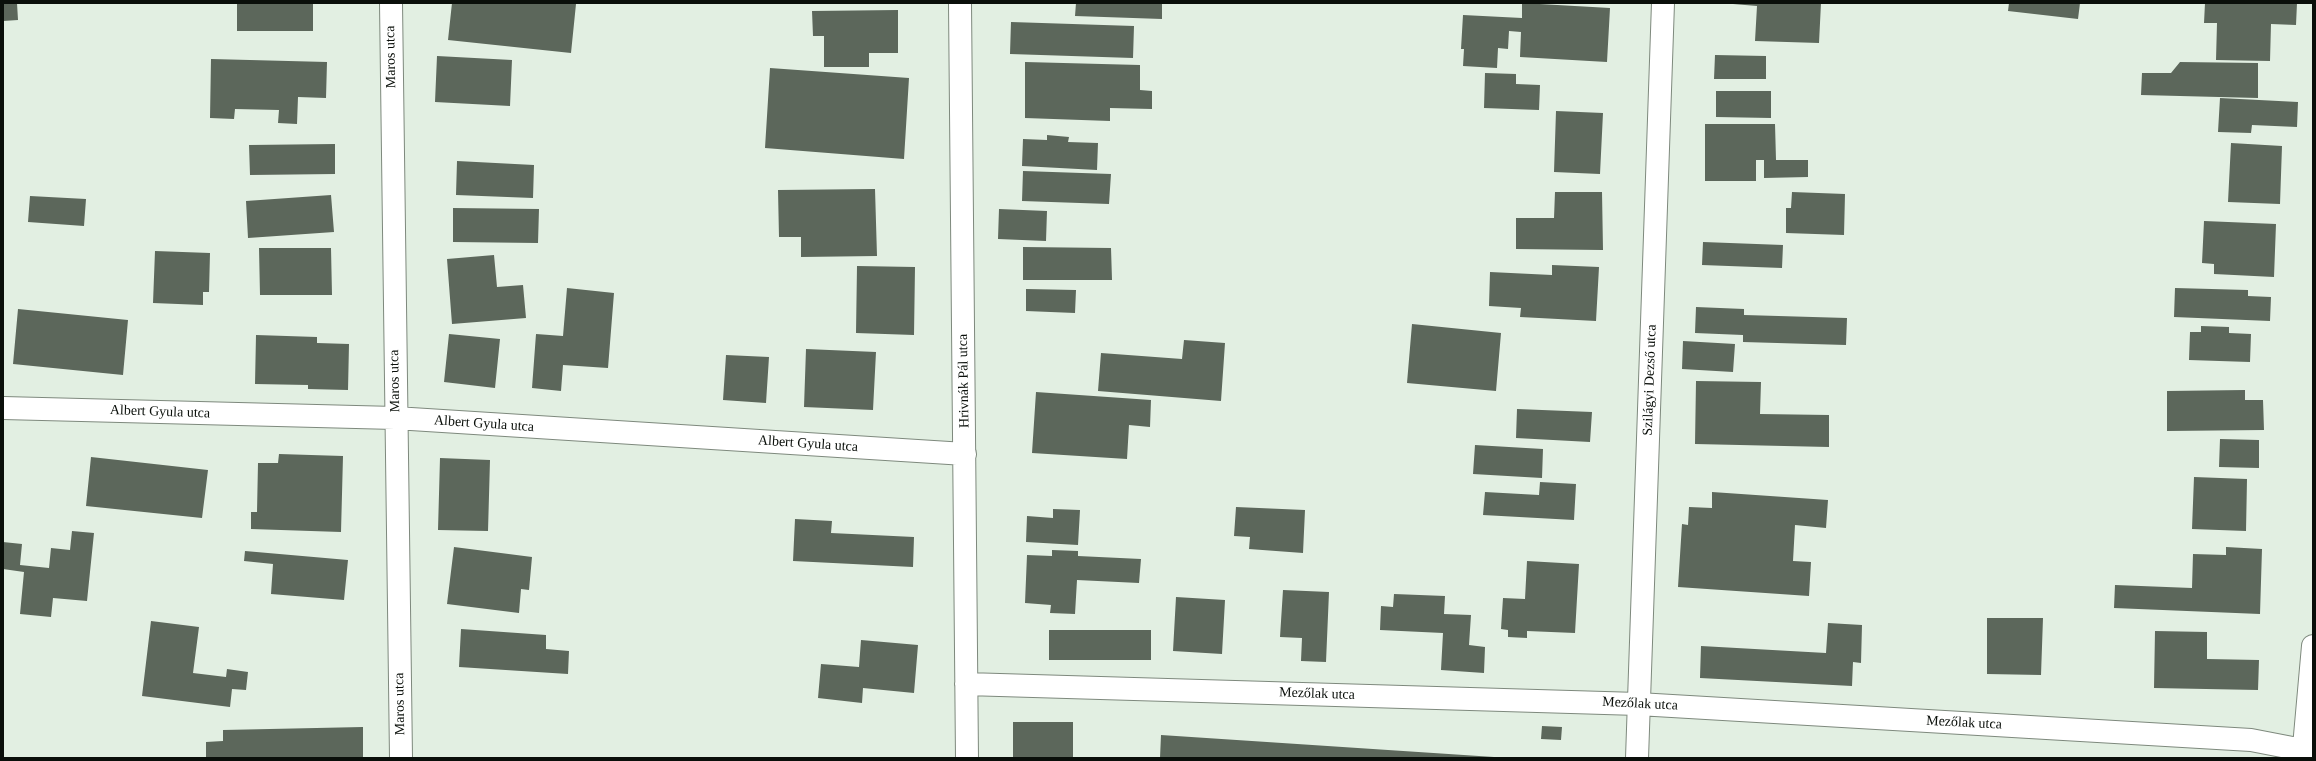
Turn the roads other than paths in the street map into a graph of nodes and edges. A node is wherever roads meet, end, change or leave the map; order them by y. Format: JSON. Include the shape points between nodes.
{"nodes":[{"id":1,"x":391,"y":3,"type":"edge"},
{"id":2,"x":960,"y":3,"type":"edge"},
{"id":3,"x":1663,"y":3,"type":"edge"},
{"id":4,"x":3,"y":408,"type":"edge"},
{"id":5,"x":395,"y":418,"type":"junction"},
{"id":6,"x":965,"y":454,"type":"junction"},
{"id":7,"x":2313,"y":646,"type":"edge"},
{"id":8,"x":966,"y":684,"type":"junction"},
{"id":9,"x":1638,"y":704,"type":"junction"},
{"id":10,"x":2306,"y":754,"type":"edge"},
{"id":11,"x":401,"y":758,"type":"edge"},
{"id":12,"x":968,"y":758,"type":"edge"},
{"id":13,"x":1637,"y":758,"type":"edge"}],
"edges":[{"from":1,"to":5,"type":"street","name":"Maros utca"},
{"from":2,"to":6,"type":"street","name":"Hrivnák Pál utca"},
{"from":3,"to":9,"type":"street","name":"Szilágyi Dezső utca"},
{"from":4,"to":5,"type":"street","name":"Albert Gyula utca"},
{"from":5,"to":6,"type":"street","name":"Albert Gyula utca"},
{"from":5,"to":11,"type":"street","name":"Maros utca"},
{"from":6,"to":8,"type":"street","name":"Hrivnák Pál utca"},
{"from":7,"to":10,"type":"street"},
{"from":8,"to":9,"type":"street","name":"Mezőlak utca"},
{"from":8,"to":12,"type":"street","name":"Hrivnák Pál utca"},
{"from":9,"to":10,"type":"street","name":"Mezőlak utca","via":[[2251,740]]},
{"from":9,"to":13,"type":"street","name":"Szilágyi Dezső utca"}]}
